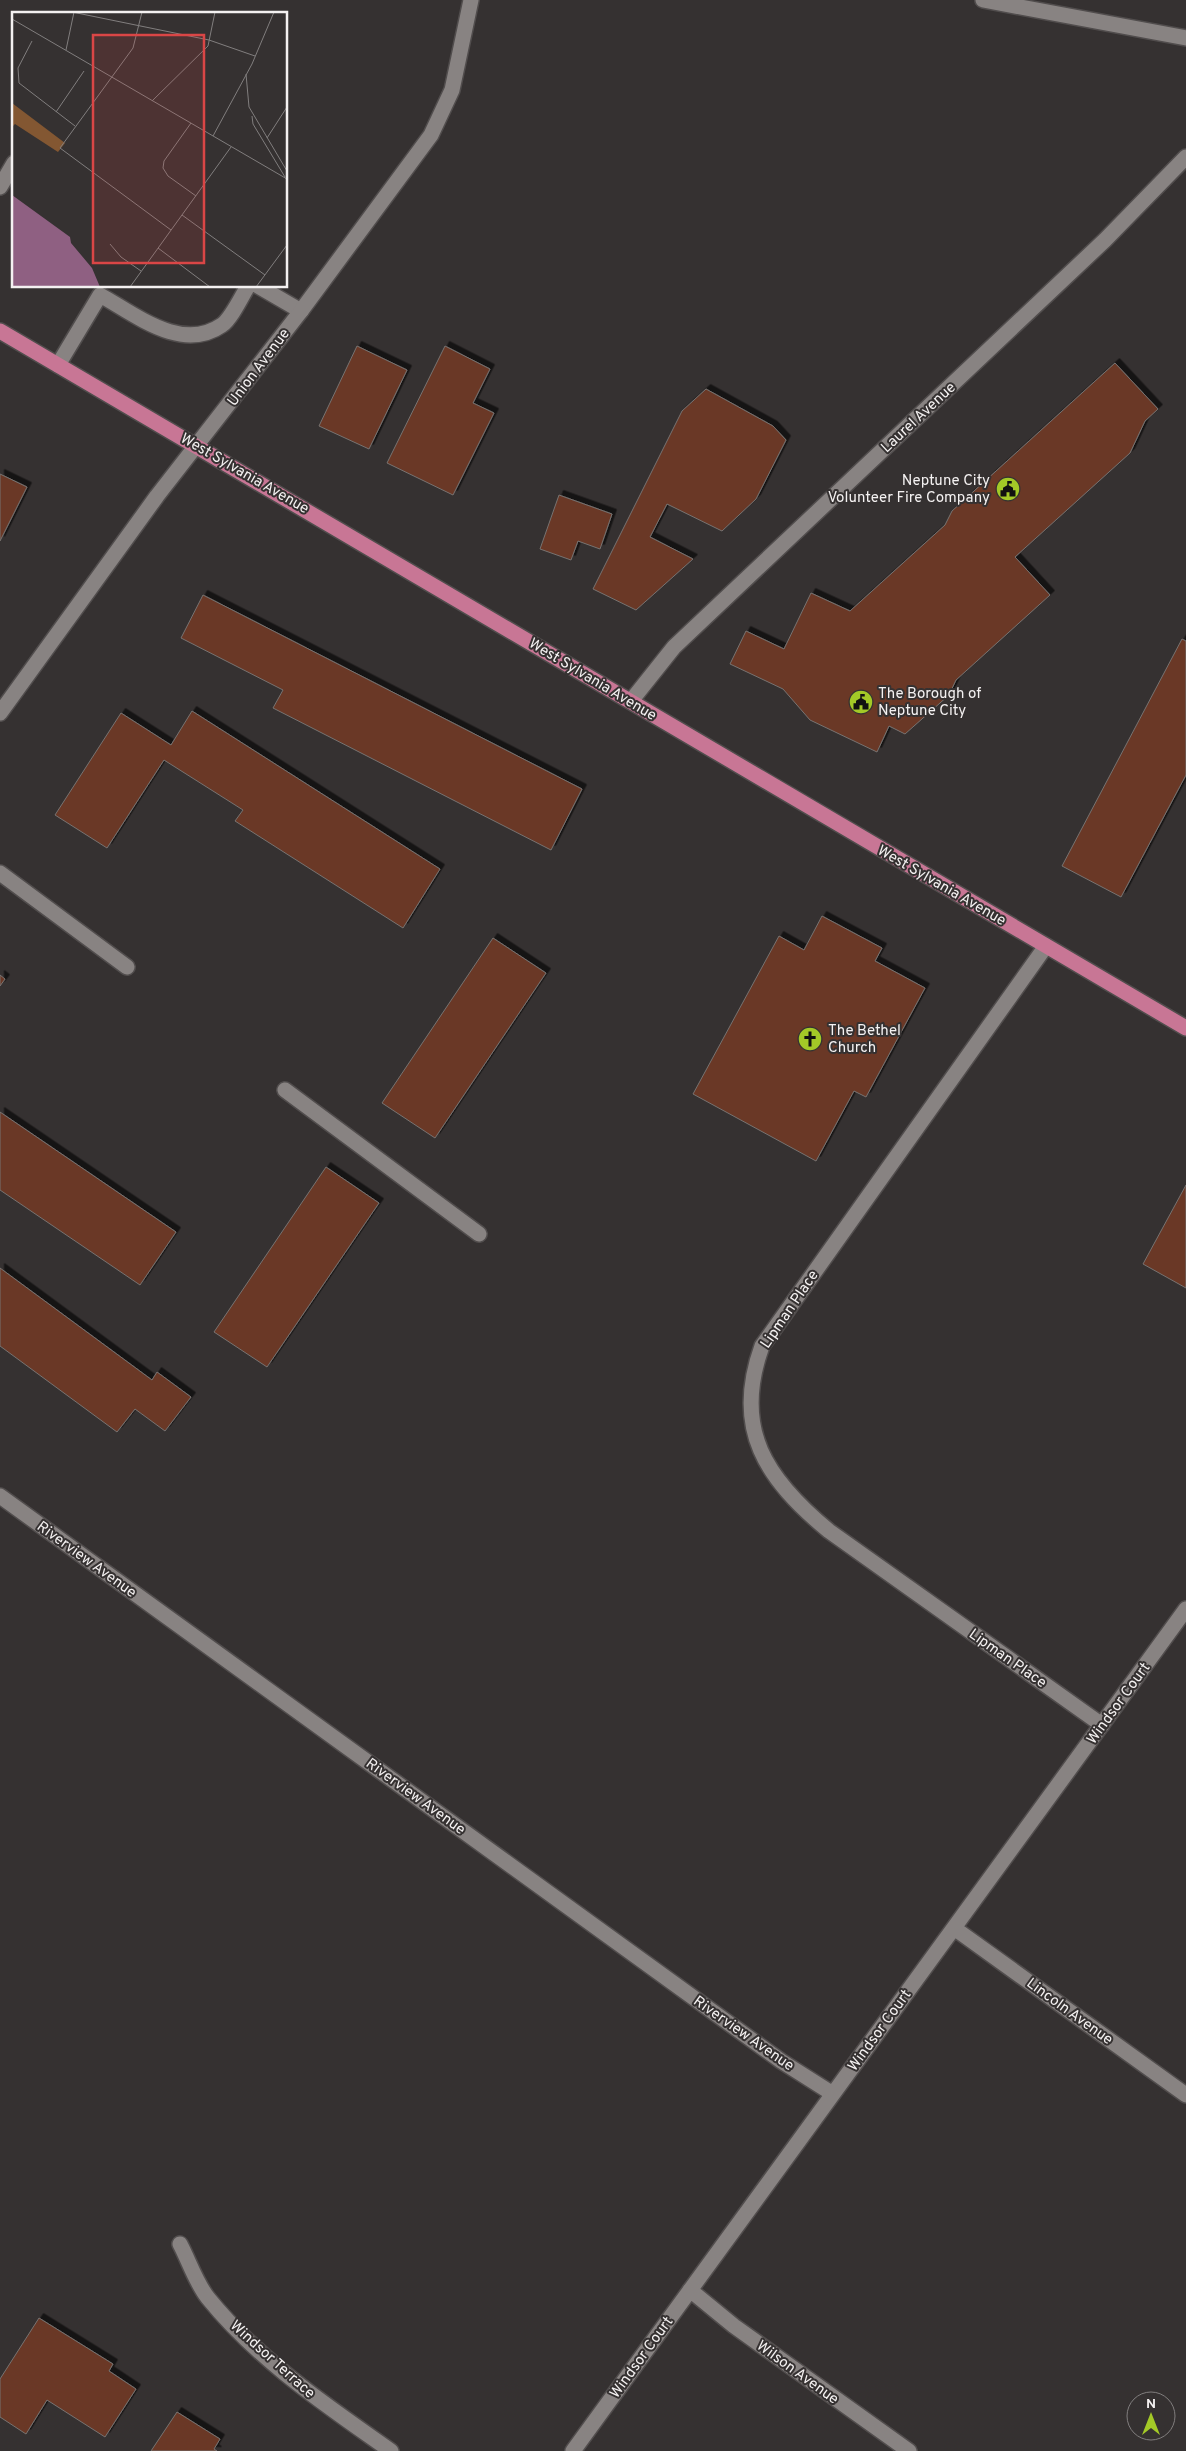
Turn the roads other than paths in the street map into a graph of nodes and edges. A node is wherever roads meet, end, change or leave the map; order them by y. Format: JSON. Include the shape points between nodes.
{"nodes":[{"id":1,"x":471,"y":0,"type":"edge"},
{"id":2,"x":983,"y":0,"type":"edge"},
{"id":3,"x":1186,"y":38,"type":"edge"},
{"id":4,"x":1186,"y":157,"type":"edge"},
{"id":5,"x":12,"y":166,"type":"edge"},
{"id":6,"x":0,"y":187,"type":"edge"},
{"id":7,"x":247,"y":288,"type":"edge"},
{"id":8,"x":261,"y":288,"type":"edge"},
{"id":9,"x":301,"y":311,"type":"junction"},
{"id":10,"x":0,"y":331,"type":"edge"},
{"id":11,"x":58,"y":365,"type":"junction"},
{"id":12,"x":198,"y":446,"type":"junction"},
{"id":13,"x":632,"y":701,"type":"junction"},
{"id":14,"x":0,"y":713,"type":"edge"},
{"id":15,"x":0,"y":873,"type":"edge"},
{"id":16,"x":1046,"y":946,"type":"junction"},
{"id":17,"x":127,"y":967,"type":"dead end"},
{"id":18,"x":1186,"y":1028,"type":"edge"},
{"id":19,"x":285,"y":1090,"type":"dead end"},
{"id":20,"x":479,"y":1234,"type":"dead end"},
{"id":21,"x":0,"y":1496,"type":"edge"},
{"id":22,"x":1186,"y":1609,"type":"edge"},
{"id":23,"x":1102,"y":1725,"type":"junction"},
{"id":24,"x":954,"y":1928,"type":"junction"},
{"id":25,"x":833,"y":2094,"type":"junction"},
{"id":26,"x":1186,"y":2095,"type":"edge"},
{"id":27,"x":180,"y":2244,"type":"dead end"},
{"id":28,"x":690,"y":2290,"type":"junction"},
{"id":29,"x":391,"y":2451,"type":"edge"},
{"id":30,"x":573,"y":2451,"type":"edge"},
{"id":31,"x":909,"y":2451,"type":"edge"}],
"edges":[{"from":1,"to":9,"type":"street","name":"Union Avenue","via":[[452,90],[431,134]]},
{"from":2,"to":3,"type":"street"},
{"from":4,"to":13,"type":"street","name":"Laurel Avenue","via":[[1105,240],[674,647]]},
{"from":5,"to":6,"type":"street"},
{"from":7,"to":11,"type":"street","via":[[224,324],[200,336],[170,333],[100,295]]},
{"from":8,"to":9,"type":"street"},
{"from":9,"to":12,"type":"street","name":"Union Avenue"},
{"from":10,"to":11,"type":"main road","name":"West Sylvania Avenue"},
{"from":11,"to":12,"type":"main road","name":"West Sylvania Avenue"},
{"from":12,"to":13,"type":"main road","name":"West Sylvania Avenue"},
{"from":12,"to":14,"type":"street","name":"Union Avenue","via":[[157,496]]},
{"from":13,"to":16,"type":"main road","name":"West Sylvania Avenue"},
{"from":15,"to":17,"type":"street"},
{"from":16,"to":18,"type":"main road","name":"West Sylvania Avenue"},
{"from":16,"to":23,"type":"street","name":"Lipman Place","via":[[762,1346],[752,1382],[753,1427],[760,1454],[783,1489],[803,1509],[829,1531]]},
{"from":19,"to":20,"type":"street"},
{"from":21,"to":25,"type":"street","name":"Riverview Avenue","via":[[781,2061]]},
{"from":22,"to":23,"type":"street","name":"Windsor Court"},
{"from":23,"to":24,"type":"street","name":"Windsor Court"},
{"from":24,"to":25,"type":"street","name":"Windsor Court"},
{"from":24,"to":26,"type":"street","name":"Lincoln Avenue"},
{"from":25,"to":28,"type":"street","name":"Windsor Court"},
{"from":27,"to":29,"type":"street","name":"Windsor Terrace","via":[[207,2296],[251,2344],[297,2385]]},
{"from":28,"to":30,"type":"street","name":"Windsor Court"},
{"from":28,"to":31,"type":"street","name":"Wilson Avenue","via":[[734,2326]]}]}
